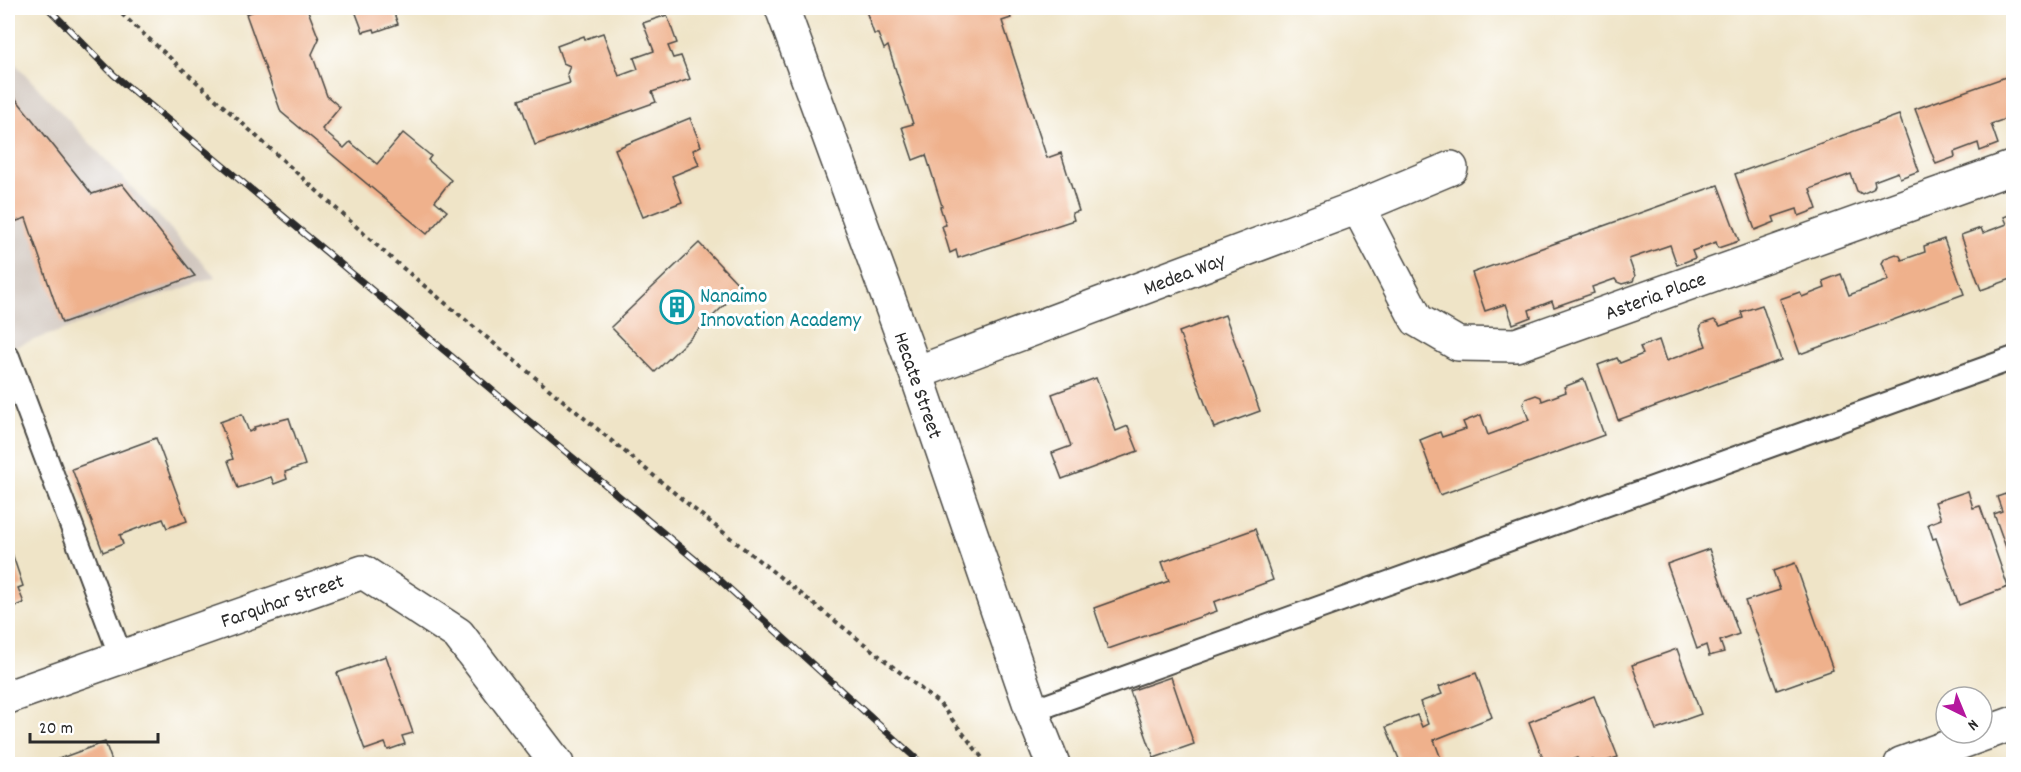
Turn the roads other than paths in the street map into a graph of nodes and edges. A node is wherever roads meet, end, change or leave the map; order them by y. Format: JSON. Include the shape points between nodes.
{"nodes":[{"id":1,"x":782,"y":8,"type":"edge"},
{"id":2,"x":2013,"y":166,"type":"edge"},
{"id":3,"x":1451,"y":168,"type":"dead end"},
{"id":4,"x":1358,"y":207,"type":"junction"},
{"id":5,"x":8,"y":357,"type":"edge"},
{"id":6,"x":2013,"y":358,"type":"edge"},
{"id":7,"x":916,"y":373,"type":"junction"},
{"id":8,"x":121,"y":657,"type":"junction"},
{"id":9,"x":8,"y":697,"type":"edge"},
{"id":10,"x":1032,"y":711,"type":"junction"},
{"id":11,"x":2013,"y":723,"type":"edge"},
{"id":12,"x":557,"y":765,"type":"edge"},
{"id":13,"x":1053,"y":765,"type":"edge"},
{"id":14,"x":1901,"y":765,"type":"edge"}],
"edges":[{"from":1,"to":7,"type":"street","name":"Hecate Street"},
{"from":2,"to":4,"type":"street","name":"Asteria Place","via":[[1516,345],[1458,344],[1417,320]]},
{"from":3,"to":4,"type":"street","name":"Medea Way"},
{"from":4,"to":7,"type":"street","name":"Medea Way"},
{"from":5,"to":8,"type":"lane"},
{"from":6,"to":10,"type":"lane"},
{"from":7,"to":10,"type":"street","name":"Hecate Street"},
{"from":8,"to":9,"type":"street","name":"Farquhar Street"},
{"from":8,"to":12,"type":"street","name":"Farquhar Street","via":[[363,572],[458,634]]},
{"from":10,"to":13,"type":"street","name":"Hecate Street"},
{"from":11,"to":14,"type":"street"}]}
